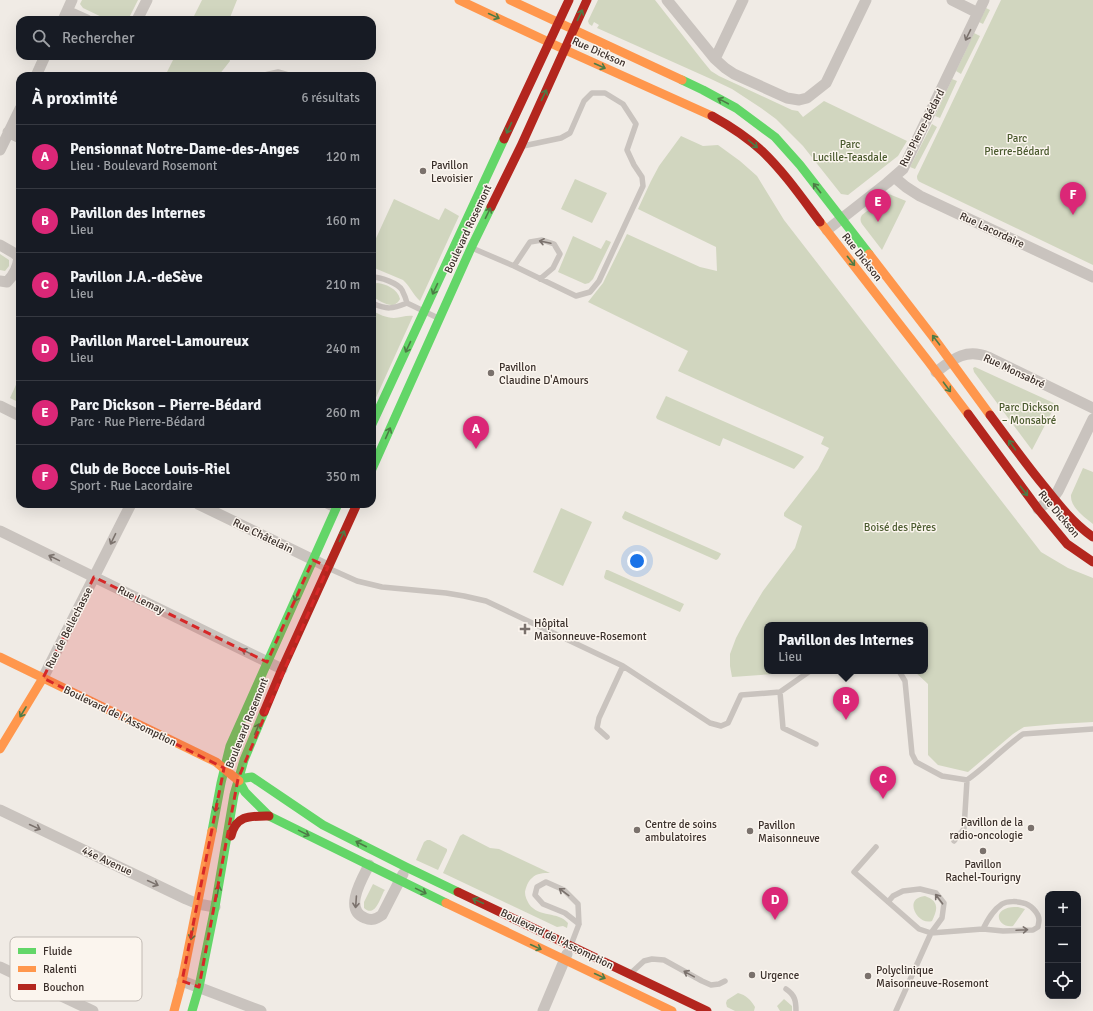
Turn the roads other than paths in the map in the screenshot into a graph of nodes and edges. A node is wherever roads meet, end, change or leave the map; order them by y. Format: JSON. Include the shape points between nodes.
{"nodes":[{"id":1,"x":72,"y":0,"type":"edge"},
{"id":2,"x":147,"y":0,"type":"edge"},
{"id":3,"x":459,"y":0,"type":"edge"},
{"id":4,"x":510,"y":0,"type":"edge"},
{"id":5,"x":569,"y":0,"type":"edge"},
{"id":6,"x":588,"y":0,"type":"edge"},
{"id":7,"x":667,"y":0,"type":"edge"},
{"id":8,"x":744,"y":0,"type":"edge"},
{"id":9,"x":866,"y":0,"type":"edge"},
{"id":10,"x":952,"y":0,"type":"edge"},
{"id":11,"x":984,"y":0,"type":"edge"},
{"id":12,"x":978,"y":13,"type":"junction"},
{"id":13,"x":65,"y":15,"type":"edge"},
{"id":14,"x":139,"y":16,"type":"edge"},
{"id":15,"x":558,"y":23,"type":"junction"},
{"id":16,"x":574,"y":30,"type":"junction"},
{"id":17,"x":550,"y":42,"type":"junction"},
{"id":18,"x":565,"y":50,"type":"junction"},
{"id":19,"x":715,"y":59,"type":"junction"},
{"id":20,"x":43,"y":60,"type":"edge"},
{"id":21,"x":38,"y":72,"type":"edge"},
{"id":22,"x":16,"y":117,"type":"edge"},
{"id":23,"x":8,"y":132,"type":"junction"},
{"id":24,"x":16,"y":136,"type":"edge"},
{"id":25,"x":521,"y":146,"type":"junction"},
{"id":26,"x":0,"y":150,"type":"edge"},
{"id":27,"x":894,"y":177,"type":"junction"},
{"id":28,"x":842,"y":218,"type":"junction"},
{"id":29,"x":827,"y":230,"type":"junction"},
{"id":30,"x":464,"y":244,"type":"junction"},
{"id":31,"x":0,"y":245,"type":"edge"},
{"id":32,"x":16,"y":255,"type":"edge"},
{"id":33,"x":514,"y":266,"type":"junction"},
{"id":34,"x":16,"y":268,"type":"edge"},
{"id":35,"x":376,"y":277,"type":"edge"},
{"id":36,"x":1093,"y":277,"type":"edge"},
{"id":37,"x":540,"y":279,"type":"junction"},
{"id":38,"x":0,"y":280,"type":"edge"},
{"id":39,"x":407,"y":303,"type":"junction"},
{"id":40,"x":376,"y":305,"type":"edge"},
{"id":41,"x":424,"y":312,"type":"junction"},
{"id":42,"x":440,"y":319,"type":"junction"},
{"id":43,"x":951,"y":361,"type":"junction"},
{"id":44,"x":936,"y":372,"type":"junction"},
{"id":45,"x":0,"y":406,"type":"edge"},
{"id":46,"x":1093,"y":408,"type":"edge"},
{"id":47,"x":16,"y":414,"type":"edge"},
{"id":48,"x":376,"y":415,"type":"edge"},
{"id":49,"x":1093,"y":419,"type":"edge"},
{"id":50,"x":376,"y":460,"type":"edge"},
{"id":51,"x":1053,"y":498,"type":"junction"},
{"id":52,"x":129,"y":508,"type":"edge"},
{"id":53,"x":206,"y":508,"type":"edge"},
{"id":54,"x":336,"y":508,"type":"edge"},
{"id":55,"x":355,"y":508,"type":"edge"},
{"id":56,"x":1038,"y":509,"type":"junction"},
{"id":57,"x":0,"y":531,"type":"edge"},
{"id":58,"x":1093,"y":537,"type":"edge"},
{"id":59,"x":313,"y":560,"type":"junction"},
{"id":60,"x":1093,"y":562,"type":"edge"},
{"id":61,"x":328,"y":567,"type":"junction"},
{"id":62,"x":94,"y":578,"type":"junction"},
{"id":63,"x":0,"y":657,"type":"edge"},
{"id":64,"x":267,"y":662,"type":"junction"},
{"id":65,"x":624,"y":666,"type":"junction"},
{"id":66,"x":282,"y":669,"type":"junction"},
{"id":67,"x":806,"y":674,"type":"edge"},
{"id":68,"x":902,"y":674,"type":"edge"},
{"id":69,"x":43,"y":678,"type":"junction"},
{"id":70,"x":780,"y":692,"type":"junction"},
{"id":71,"x":1093,"y":729,"type":"edge"},
{"id":72,"x":607,"y":737,"type":"dead end"},
{"id":73,"x":816,"y":744,"type":"dead end"},
{"id":74,"x":0,"y":749,"type":"edge"},
{"id":75,"x":224,"y":768,"type":"junction"},
{"id":76,"x":238,"y":779,"type":"junction"},
{"id":77,"x":967,"y":780,"type":"junction"},
{"id":78,"x":0,"y":810,"type":"edge"},
{"id":79,"x":269,"y":816,"type":"junction"},
{"id":80,"x":954,"y":841,"type":"dead end"},
{"id":81,"x":876,"y":847,"type":"dead end"},
{"id":82,"x":225,"y":850,"type":"junction"},
{"id":83,"x":369,"y":865,"type":"junction"},
{"id":84,"x":406,"y":867,"type":"junction"},
{"id":85,"x":400,"y":880,"type":"junction"},
{"id":86,"x":888,"y":902,"type":"junction"},
{"id":87,"x":198,"y":904,"type":"junction"},
{"id":88,"x":215,"y":907,"type":"junction"},
{"id":89,"x":579,"y":924,"type":"junction"},
{"id":90,"x":983,"y":929,"type":"junction"},
{"id":91,"x":932,"y":933,"type":"junction"},
{"id":92,"x":571,"y":945,"type":"junction"},
{"id":93,"x":565,"y":960,"type":"junction"},
{"id":94,"x":0,"y":967,"type":"edge"},
{"id":95,"x":10,"y":972,"type":"edge"},
{"id":96,"x":630,"y":974,"type":"junction"},
{"id":97,"x":182,"y":981,"type":"junction"},
{"id":98,"x":725,"y":981,"type":"dead end"},
{"id":99,"x":199,"y":987,"type":"junction"},
{"id":100,"x":786,"y":989,"type":"dead end"},
{"id":101,"x":72,"y":1001,"type":"edge"},
{"id":102,"x":93,"y":1011,"type":"edge"},
{"id":103,"x":174,"y":1011,"type":"edge"},
{"id":104,"x":192,"y":1011,"type":"edge"},
{"id":105,"x":261,"y":1011,"type":"edge"},
{"id":106,"x":543,"y":1011,"type":"edge"},
{"id":107,"x":672,"y":1011,"type":"edge"},
{"id":108,"x":707,"y":1011,"type":"edge"},
{"id":109,"x":796,"y":1011,"type":"edge"},
{"id":110,"x":896,"y":1011,"type":"edge"}],
"edges":[{"from":1,"to":13,"type":"street"},
{"from":2,"to":14,"type":"street"},
{"from":3,"to":17,"type":"main road","one_way":true},
{"from":4,"to":15,"type":"main road"},
{"from":5,"to":15,"type":"main road","name":"Boulevard Rosemont"},
{"from":16,"to":6,"type":"main road","name":"Boulevard Rosemont","one_way":true},
{"from":7,"to":19,"type":"street"},
{"from":8,"to":19,"type":"street"},
{"from":9,"to":19,"type":"street","via":[[826,83],[803,100],[791,99],[734,74]]},
{"from":10,"to":12,"type":"street"},
{"from":11,"to":12,"type":"street","name":"Rue Pierre-Bédard"},
{"from":12,"to":27,"type":"street","name":"Rue Pierre-Bédard","one_way":true,"via":[[906,164]]},
{"from":15,"to":16,"type":"main road","name":"Rue Dickson"},
{"from":15,"to":17,"type":"main road","name":"Boulevard Rosemont"},
{"from":16,"to":18,"type":"main road","name":"Boulevard Rosemont"},
{"from":28,"to":16,"type":"main road","name":"Rue Dickson","one_way":true,"via":[[775,137],[756,122],[702,90]]},
{"from":17,"to":18,"type":"main road","name":"Rue Dickson"},
{"from":17,"to":30,"type":"main road","name":"Boulevard Rosemont","one_way":true},
{"from":25,"to":18,"type":"main road","name":"Boulevard Rosemont","one_way":true},
{"from":18,"to":29,"type":"main road","name":"Rue Dickson","one_way":true,"via":[[730,126],[762,151]]},
{"from":20,"to":21,"type":"street"},
{"from":22,"to":23,"type":"street"},
{"from":23,"to":24,"type":"street"},
{"from":23,"to":26,"type":"street"},
{"from":30,"to":25,"type":"main road","name":"Boulevard Rosemont","one_way":true},
{"from":25,"to":37,"type":"lane","via":[[561,138],[570,132],[584,101],[592,93],[605,93],[623,104],[636,124],[627,150],[642,177],[643,186],[599,281],[590,292],[576,296]]},
{"from":27,"to":28,"type":"street","name":"Rue Pierre-Bédard"},
{"from":27,"to":36,"type":"street","name":"Rue Lacordaire","via":[[920,196]]},
{"from":28,"to":29,"type":"street","name":"Rue Pierre-Bédard"},
{"from":43,"to":28,"type":"main road","name":"Rue Dickson","one_way":true},
{"from":29,"to":44,"type":"main road","name":"Rue Dickson","one_way":true},
{"from":30,"to":33,"type":"lane"},
{"from":30,"to":41,"type":"main road","name":"Boulevard Rosemont","one_way":true},
{"from":30,"to":42,"type":"main road","name":"Boulevard Rosemont"},
{"from":31,"to":32,"type":"street"},
{"from":33,"to":37,"type":"lane"},
{"from":37,"to":33,"type":"lane","one_way":true,"via":[[553,268],[560,254],[554,244],[542,240],[530,242]]},
{"from":34,"to":38,"type":"street","via":[[7,282]]},
{"from":35,"to":39,"type":"lane","via":[[402,289]]},
{"from":39,"to":40,"type":"lane","via":[[394,308]]},
{"from":39,"to":41,"type":"lane"},
{"from":41,"to":42,"type":"lane"},
{"from":41,"to":48,"type":"main road","name":"Boulevard Rosemont","one_way":true},
{"from":50,"to":42,"type":"main road","name":"Boulevard Rosemont","one_way":true},
{"from":43,"to":44,"type":"street","name":"Rue Monsabré"},
{"from":43,"to":46,"type":"street","name":"Rue Monsabré","via":[[972,353],[983,356]]},
{"from":51,"to":43,"type":"main road","name":"Rue Dickson","one_way":true},
{"from":44,"to":56,"type":"main road","name":"Rue Dickson","one_way":true},
{"from":45,"to":47,"type":"street"},
{"from":49,"to":51,"type":"street"},
{"from":51,"to":56,"type":"street"},
{"from":51,"to":58,"type":"main road","name":"Rue Dickson","via":[[1068,516]]},
{"from":52,"to":62,"type":"street","name":"Rue de Bellechasse","one_way":true},
{"from":53,"to":59,"type":"street","name":"Rue Châtelain"},
{"from":54,"to":59,"type":"main road","name":"Boulevard Rosemont"},
{"from":61,"to":55,"type":"main road","name":"Boulevard Rosemont","one_way":true},
{"from":56,"to":60,"type":"main road","name":"Rue Dickson","via":[[1067,544]]},
{"from":62,"to":57,"type":"street","name":"Rue Lemay","one_way":true},
{"from":59,"to":61,"type":"street","name":"Rue Châtelain"},
{"from":59,"to":64,"type":"main road","name":"Boulevard Rosemont","one_way":true},
{"from":61,"to":65,"type":"lane","via":[[357,580],[382,586],[446,593],[486,601]]},
{"from":61,"to":66,"type":"main road","name":"Boulevard Rosemont"},
{"from":64,"to":62,"type":"street","name":"Rue Lemay","one_way":true},
{"from":62,"to":69,"type":"street","name":"Rue de Bellechasse"},
{"from":63,"to":69,"type":"main road","name":"Boulevard de l'Assomption"},
{"from":64,"to":66,"type":"street","name":"Rue Lemay"},
{"from":64,"to":75,"type":"main road","name":"Boulevard Rosemont","via":[[230,746]]},
{"from":65,"to":70,"type":"lane","via":[[710,723],[721,726],[728,723],[741,695]]},
{"from":65,"to":72,"type":"lane","via":[[599,718],[598,728]]},
{"from":76,"to":66,"type":"main road","name":"Boulevard Rosemont","one_way":true},
{"from":67,"to":70,"type":"lane"},
{"from":68,"to":77,"type":"lane","via":[[905,681],[912,754],[916,762],[942,776]]},
{"from":69,"to":74,"type":"main road","name":"Rue de Bellechasse","one_way":true},
{"from":69,"to":75,"type":"main road","name":"Boulevard de l'Assomption"},
{"from":70,"to":73,"type":"lane","via":[[783,728]]},
{"from":71,"to":77,"type":"lane","via":[[1023,734]]},
{"from":75,"to":76,"type":"main road","name":"Boulevard de l'Assomption"},
{"from":75,"to":87,"type":"main road","name":"Boulevard Rosemont","one_way":true},
{"from":76,"to":79,"type":"main road","name":"Boulevard de l'Assomption","via":[[245,792]]},
{"from":76,"to":82,"type":"main road","name":"Boulevard Rosemont"},
{"from":84,"to":76,"type":"main road","name":"Boulevard de l'Assomption","one_way":true,"via":[[323,824],[252,777]]},
{"from":77,"to":80,"type":"lane","via":[[964,829]]},
{"from":78,"to":87,"type":"street","name":"44e Avenue","one_way":true},
{"from":79,"to":82,"type":"main road","via":[[240,819]]},
{"from":79,"to":83,"type":"main road","name":"Boulevard de l'Assomption","one_way":true},
{"from":81,"to":86,"type":"lane","via":[[854,872]]},
{"from":88,"to":82,"type":"main road","name":"Boulevard Rosemont","one_way":true},
{"from":83,"to":85,"type":"main road","name":"Boulevard de l'Assomption"},
{"from":83,"to":85,"type":"street","one_way":true,"via":[[354,902],[360,916],[370,920],[382,915]]},
{"from":84,"to":85,"type":"street"},
{"from":92,"to":84,"type":"main road","name":"Boulevard de l'Assomption","one_way":true},
{"from":85,"to":93,"type":"main road","name":"Boulevard de l'Assomption","one_way":true},
{"from":86,"to":91,"type":"lane","via":[[919,929]]},
{"from":91,"to":86,"type":"lane","one_way":true,"via":[[942,918],[944,903],[936,893],[920,889],[903,891]]},
{"from":87,"to":88,"type":"street","name":"44e Avenue"},
{"from":87,"to":97,"type":"main road","name":"Boulevard Rosemont","one_way":true},
{"from":88,"to":99,"type":"main road","name":"Boulevard Rosemont"},
{"from":89,"to":89,"type":"lane","one_way":true,"via":[[578,904],[564,890],[546,882],[537,887],[535,895],[543,904],[565,913]]},
{"from":89,"to":92,"type":"lane"},
{"from":90,"to":90,"type":"lane","one_way":true,"via":[[1033,930],[1038,927],[1040,920],[1032,908],[1024,903],[1003,903],[989,917]]},
{"from":90,"to":91,"type":"lane"},
{"from":91,"to":110,"type":"lane"},
{"from":92,"to":93,"type":"street"},
{"from":92,"to":96,"type":"main road","name":"Boulevard de l'Assomption"},
{"from":93,"to":106,"type":"street"},
{"from":93,"to":107,"type":"main road","name":"Boulevard de l'Assomption","one_way":true},
{"from":94,"to":95,"type":"street"},
{"from":98,"to":96,"type":"lane","one_way":true,"via":[[712,985],[664,960],[652,959],[644,962]]},
{"from":96,"to":108,"type":"main road","name":"Boulevard de l'Assomption"},
{"from":97,"to":99,"type":"street"},
{"from":97,"to":103,"type":"main road","name":"Boulevard Rosemont"},
{"from":99,"to":104,"type":"main road","name":"Boulevard Rosemont"},
{"from":99,"to":105,"type":"street"},
{"from":100,"to":109,"type":"lane","via":[[795,997]]},
{"from":101,"to":102,"type":"street"}]}
